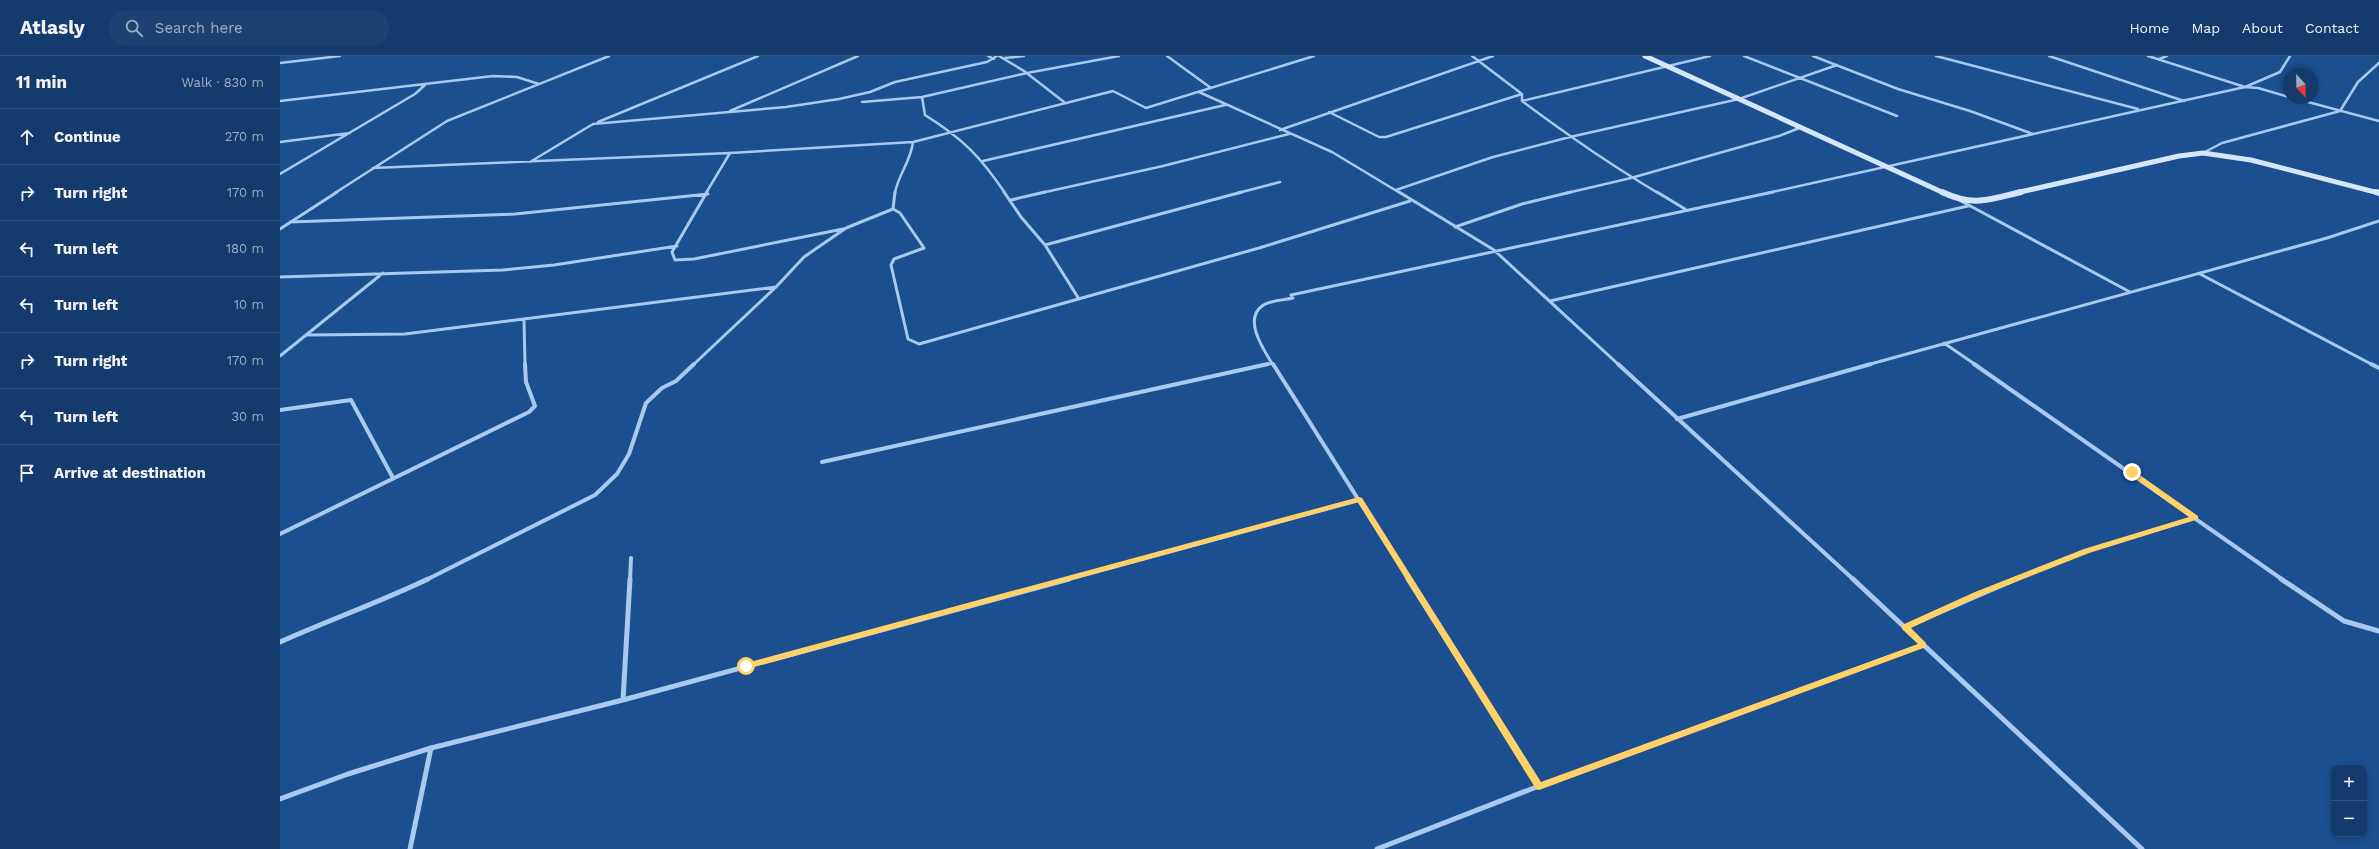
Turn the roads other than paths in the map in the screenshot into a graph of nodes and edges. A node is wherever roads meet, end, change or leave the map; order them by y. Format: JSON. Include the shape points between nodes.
{"nodes":[{"id":1,"x":340,"y":56,"type":"edge"},
{"id":2,"x":609,"y":56,"type":"edge"},
{"id":3,"x":758,"y":56,"type":"edge"},
{"id":4,"x":858,"y":56,"type":"edge"},
{"id":5,"x":988,"y":56,"type":"edge"},
{"id":6,"x":998,"y":56,"type":"edge"},
{"id":7,"x":1024,"y":56,"type":"edge"},
{"id":8,"x":1119,"y":56,"type":"edge"},
{"id":9,"x":1167,"y":56,"type":"edge"},
{"id":10,"x":1314,"y":56,"type":"edge"},
{"id":11,"x":1472,"y":56,"type":"edge"},
{"id":12,"x":1493,"y":56,"type":"edge"},
{"id":13,"x":1645,"y":56,"type":"edge"},
{"id":14,"x":1710,"y":56,"type":"edge"},
{"id":15,"x":1744,"y":56,"type":"edge"},
{"id":16,"x":1813,"y":56,"type":"edge"},
{"id":17,"x":1936,"y":56,"type":"edge"},
{"id":18,"x":2049,"y":56,"type":"edge"},
{"id":19,"x":2148,"y":56,"type":"edge"},
{"id":20,"x":2167,"y":56,"type":"edge"},
{"id":21,"x":2290,"y":56,"type":"edge"},
{"id":22,"x":1004,"y":58,"type":"junction"},
{"id":23,"x":994,"y":59,"type":"junction"},
{"id":24,"x":2158,"y":59,"type":"junction"},
{"id":25,"x":1480,"y":60,"type":"junction"},
{"id":26,"x":280,"y":63,"type":"edge"},
{"id":27,"x":2379,"y":63,"type":"edge"},
{"id":28,"x":1837,"y":65,"type":"junction"},
{"id":29,"x":1667,"y":66,"type":"junction"},
{"id":30,"x":1027,"y":73,"type":"junction"},
{"id":31,"x":1800,"y":77,"type":"junction"},
{"id":32,"x":426,"y":84,"type":"junction"},
{"id":33,"x":539,"y":84,"type":"junction"},
{"id":34,"x":2245,"y":87,"type":"junction"},
{"id":35,"x":1211,"y":88,"type":"junction"},
{"id":36,"x":1198,"y":92,"type":"junction"},
{"id":37,"x":1522,"y":94,"type":"junction"},
{"id":38,"x":2283,"y":95,"type":"edge"},
{"id":39,"x":922,"y":97,"type":"junction"},
{"id":40,"x":1739,"y":98,"type":"junction"},
{"id":41,"x":280,"y":101,"type":"edge"},
{"id":42,"x":1522,"y":101,"type":"junction"},
{"id":43,"x":2184,"y":101,"type":"junction"},
{"id":44,"x":862,"y":102,"type":"dead end"},
{"id":45,"x":1064,"y":102,"type":"junction"},
{"id":46,"x":2315,"y":104,"type":"edge"},
{"id":47,"x":1226,"y":105,"type":"junction"},
{"id":48,"x":2140,"y":110,"type":"junction"},
{"id":49,"x":2340,"y":111,"type":"junction"},
{"id":50,"x":1329,"y":112,"type":"junction"},
{"id":51,"x":725,"y":113,"type":"junction"},
{"id":52,"x":1897,"y":116,"type":"dead end"},
{"id":53,"x":2379,"y":121,"type":"edge"},
{"id":54,"x":593,"y":124,"type":"junction"},
{"id":55,"x":1802,"y":127,"type":"junction"},
{"id":56,"x":1280,"y":130,"type":"junction"},
{"id":57,"x":353,"y":132,"type":"junction"},
{"id":58,"x":952,"y":132,"type":"junction"},
{"id":59,"x":1290,"y":133,"type":"junction"},
{"id":60,"x":2034,"y":134,"type":"junction"},
{"id":61,"x":1570,"y":137,"type":"junction"},
{"id":62,"x":280,"y":142,"type":"edge"},
{"id":63,"x":913,"y":142,"type":"junction"},
{"id":64,"x":730,"y":153,"type":"junction"},
{"id":65,"x":2203,"y":153,"type":"junction"},
{"id":66,"x":983,"y":161,"type":"junction"},
{"id":67,"x":530,"y":162,"type":"junction"},
{"id":68,"x":373,"y":168,"type":"junction"},
{"id":69,"x":1887,"y":168,"type":"junction"},
{"id":70,"x":280,"y":174,"type":"edge"},
{"id":71,"x":1631,"y":178,"type":"junction"},
{"id":72,"x":1280,"y":182,"type":"dead end"},
{"id":73,"x":1396,"y":190,"type":"junction"},
{"id":74,"x":2379,"y":193,"type":"edge"},
{"id":75,"x":708,"y":194,"type":"junction"},
{"id":76,"x":1011,"y":200,"type":"junction"},
{"id":77,"x":1410,"y":201,"type":"junction"},
{"id":78,"x":1961,"y":201,"type":"junction"},
{"id":79,"x":1968,"y":206,"type":"junction"},
{"id":80,"x":893,"y":209,"type":"junction"},
{"id":81,"x":1685,"y":209,"type":"junction"},
{"id":82,"x":2379,"y":221,"type":"edge"},
{"id":83,"x":290,"y":222,"type":"junction"},
{"id":84,"x":1455,"y":227,"type":"junction"},
{"id":85,"x":846,"y":228,"type":"junction"},
{"id":86,"x":280,"y":229,"type":"edge"},
{"id":87,"x":1046,"y":245,"type":"junction"},
{"id":88,"x":677,"y":246,"type":"junction"},
{"id":89,"x":1494,"y":250,"type":"junction"},
{"id":90,"x":383,"y":273,"type":"junction"},
{"id":91,"x":2199,"y":273,"type":"junction"},
{"id":92,"x":280,"y":277,"type":"edge"},
{"id":93,"x":776,"y":287,"type":"junction"},
{"id":94,"x":2130,"y":292,"type":"junction"},
{"id":95,"x":1079,"y":299,"type":"junction"},
{"id":96,"x":1550,"y":300,"type":"junction"},
{"id":97,"x":524,"y":320,"type":"junction"},
{"id":98,"x":307,"y":335,"type":"junction"},
{"id":99,"x":1944,"y":343,"type":"junction"},
{"id":100,"x":280,"y":356,"type":"edge"},
{"id":101,"x":1272,"y":363,"type":"junction"},
{"id":102,"x":2379,"y":368,"type":"edge"},
{"id":103,"x":280,"y":410,"type":"edge"},
{"id":104,"x":1676,"y":419,"type":"junction"},
{"id":105,"x":822,"y":462,"type":"dead end"},
{"id":106,"x":393,"y":478,"type":"junction"},
{"id":107,"x":1359,"y":500,"type":"junction"},
{"id":108,"x":2195,"y":518,"type":"junction"},
{"id":109,"x":280,"y":534,"type":"edge"},
{"id":110,"x":631,"y":558,"type":"dead end"},
{"id":111,"x":1905,"y":627,"type":"junction"},
{"id":112,"x":2379,"y":630,"type":"edge"},
{"id":113,"x":280,"y":642,"type":"edge"},
{"id":114,"x":1924,"y":645,"type":"junction"},
{"id":115,"x":623,"y":700,"type":"junction"},
{"id":116,"x":431,"y":748,"type":"junction"},
{"id":117,"x":1539,"y":786,"type":"junction"},
{"id":118,"x":280,"y":799,"type":"edge"},
{"id":119,"x":410,"y":849,"type":"edge"},
{"id":120,"x":1377,"y":849,"type":"edge"},
{"id":121,"x":2142,"y":849,"type":"edge"}],
"edges":[{"from":1,"to":26,"type":"street"},
{"from":2,"to":33,"type":"street"},
{"from":3,"to":54,"type":"street"},
{"from":4,"to":51,"type":"street"},
{"from":5,"to":23,"type":"street"},
{"from":6,"to":22,"type":"street"},
{"from":6,"to":23,"type":"street"},
{"from":7,"to":22,"type":"street"},
{"from":8,"to":30,"type":"street"},
{"from":9,"to":35,"type":"street"},
{"from":10,"to":35,"type":"street"},
{"from":11,"to":25,"type":"street"},
{"from":12,"to":25,"type":"street"},
{"from":13,"to":29,"type":"street"},
{"from":14,"to":29,"type":"street"},
{"from":15,"to":31,"type":"street"},
{"from":16,"to":28,"type":"street"},
{"from":17,"to":48,"type":"street"},
{"from":18,"to":43,"type":"street"},
{"from":19,"to":24,"type":"street"},
{"from":20,"to":24,"type":"street"},
{"from":21,"to":34,"type":"street","via":[[2280,72]]},
{"from":22,"to":30,"type":"street"},
{"from":23,"to":51,"type":"street","via":[[895,82],[870,92],[839,99]]},
{"from":24,"to":34,"type":"street"},
{"from":25,"to":37,"type":"street"},
{"from":25,"to":50,"type":"street"},
{"from":27,"to":49,"type":"street","via":[[2358,82]]},
{"from":28,"to":31,"type":"street"},
{"from":28,"to":60,"type":"street","via":[[1898,89],[1970,110]]},
{"from":29,"to":40,"type":"street"},
{"from":29,"to":42,"type":"street"},
{"from":30,"to":39,"type":"street"},
{"from":30,"to":45,"type":"street"},
{"from":31,"to":40,"type":"street"},
{"from":31,"to":52,"type":"street"},
{"from":32,"to":33,"type":"street","via":[[493,76],[517,77]]},
{"from":32,"to":41,"type":"street"},
{"from":32,"to":57,"type":"street","via":[[415,94]]},
{"from":33,"to":68,"type":"street","via":[[447,121]]},
{"from":34,"to":38,"type":"street"},
{"from":34,"to":43,"type":"street"},
{"from":35,"to":36,"type":"street"},
{"from":36,"to":45,"type":"street","via":[[1146,108],[1120,92],[1113,91]]},
{"from":36,"to":47,"type":"street"},
{"from":37,"to":42,"type":"street"},
{"from":37,"to":50,"type":"street","via":[[1386,137],[1379,137]]},
{"from":39,"to":44,"type":"street"},
{"from":39,"to":58,"type":"street","via":[[925,115]]},
{"from":40,"to":55,"type":"street"},
{"from":40,"to":61,"type":"street"},
{"from":42,"to":61,"type":"street"},
{"from":43,"to":48,"type":"street"},
{"from":45,"to":58,"type":"street"},
{"from":46,"to":49,"type":"street"},
{"from":47,"to":56,"type":"street"},
{"from":47,"to":66,"type":"street"},
{"from":48,"to":60,"type":"street"},
{"from":49,"to":53,"type":"street"},
{"from":49,"to":65,"type":"street","via":[[2222,144]]},
{"from":50,"to":56,"type":"street"},
{"from":51,"to":54,"type":"street"},
{"from":54,"to":67,"type":"street"},
{"from":55,"to":69,"type":"street"},
{"from":55,"to":71,"type":"street","via":[[1779,136]]},
{"from":56,"to":59,"type":"street"},
{"from":57,"to":62,"type":"street"},
{"from":57,"to":70,"type":"street"},
{"from":58,"to":63,"type":"street"},
{"from":58,"to":66,"type":"street"},
{"from":59,"to":73,"type":"street","via":[[1332,152]]},
{"from":59,"to":76,"type":"street"},
{"from":60,"to":69,"type":"street"},
{"from":61,"to":71,"type":"street"},
{"from":61,"to":73,"type":"street","via":[[1447,170]]},
{"from":63,"to":64,"type":"street"},
{"from":63,"to":80,"type":"street","via":[[912,153],[897,182]]},
{"from":64,"to":67,"type":"street"},
{"from":64,"to":75,"type":"street"},
{"from":65,"to":74,"type":"street","via":[[2251,160]]},
{"from":65,"to":78,"type":"street","via":[[2179,156],[1983,201]]},
{"from":66,"to":76,"type":"street"},
{"from":67,"to":68,"type":"street"},
{"from":68,"to":83,"type":"street"},
{"from":69,"to":78,"type":"street"},
{"from":69,"to":81,"type":"street"},
{"from":71,"to":81,"type":"street"},
{"from":71,"to":84,"type":"street","via":[[1522,204]]},
{"from":72,"to":87,"type":"street"},
{"from":73,"to":77,"type":"street"},
{"from":75,"to":83,"type":"street","via":[[515,214]]},
{"from":75,"to":88,"type":"street"},
{"from":76,"to":87,"type":"street","via":[[1020,217]]},
{"from":77,"to":84,"type":"street"},
{"from":77,"to":95,"type":"street","via":[[1259,248]]},
{"from":78,"to":79,"type":"street"},
{"from":79,"to":94,"type":"street"},
{"from":79,"to":96,"type":"street"},
{"from":80,"to":85,"type":"street"},
{"from":80,"to":95,"type":"street","via":[[900,213],[924,248],[894,259],[891,265],[908,339],[919,344],[932,341]]},
{"from":81,"to":89,"type":"street"},
{"from":82,"to":91,"type":"street"},
{"from":83,"to":86,"type":"street"},
{"from":84,"to":89,"type":"street"},
{"from":85,"to":88,"type":"street","via":[[694,259],[675,260],[672,252]]},
{"from":85,"to":93,"type":"street","via":[[804,256]]},
{"from":87,"to":95,"type":"street"},
{"from":88,"to":90,"type":"street","via":[[554,265],[503,270]]},
{"from":89,"to":96,"type":"street"},
{"from":89,"to":101,"type":"street","via":[[1291,295],[1293,298],[1263,306],[1257,312],[1254,326]]},
{"from":90,"to":92,"type":"street"},
{"from":90,"to":98,"type":"street"},
{"from":91,"to":94,"type":"street"},
{"from":91,"to":102,"type":"street"},
{"from":93,"to":97,"type":"street"},
{"from":93,"to":113,"type":"street","via":[[676,381],[662,388],[646,403],[629,454],[617,474],[595,495],[378,603]]},
{"from":94,"to":99,"type":"street"},
{"from":96,"to":104,"type":"street"},
{"from":97,"to":98,"type":"street","via":[[405,334]]},
{"from":97,"to":106,"type":"street","via":[[526,382],[535,406],[529,412]]},
{"from":98,"to":100,"type":"street"},
{"from":99,"to":104,"type":"street"},
{"from":99,"to":108,"type":"street"},
{"from":101,"to":105,"type":"street"},
{"from":101,"to":107,"type":"street"},
{"from":103,"to":106,"type":"street","via":[[351,400]]},
{"from":104,"to":111,"type":"street"},
{"from":106,"to":109,"type":"street"},
{"from":107,"to":115,"type":"street"},
{"from":107,"to":117,"type":"street"},
{"from":108,"to":111,"type":"street","via":[[2086,551],[1978,594]]},
{"from":108,"to":112,"type":"street","via":[[2344,621]]},
{"from":110,"to":115,"type":"street"},
{"from":111,"to":114,"type":"street"},
{"from":114,"to":117,"type":"street"},
{"from":114,"to":121,"type":"street"},
{"from":115,"to":116,"type":"street"},
{"from":116,"to":118,"type":"street"},
{"from":116,"to":119,"type":"street"},
{"from":117,"to":120,"type":"street"}]}
